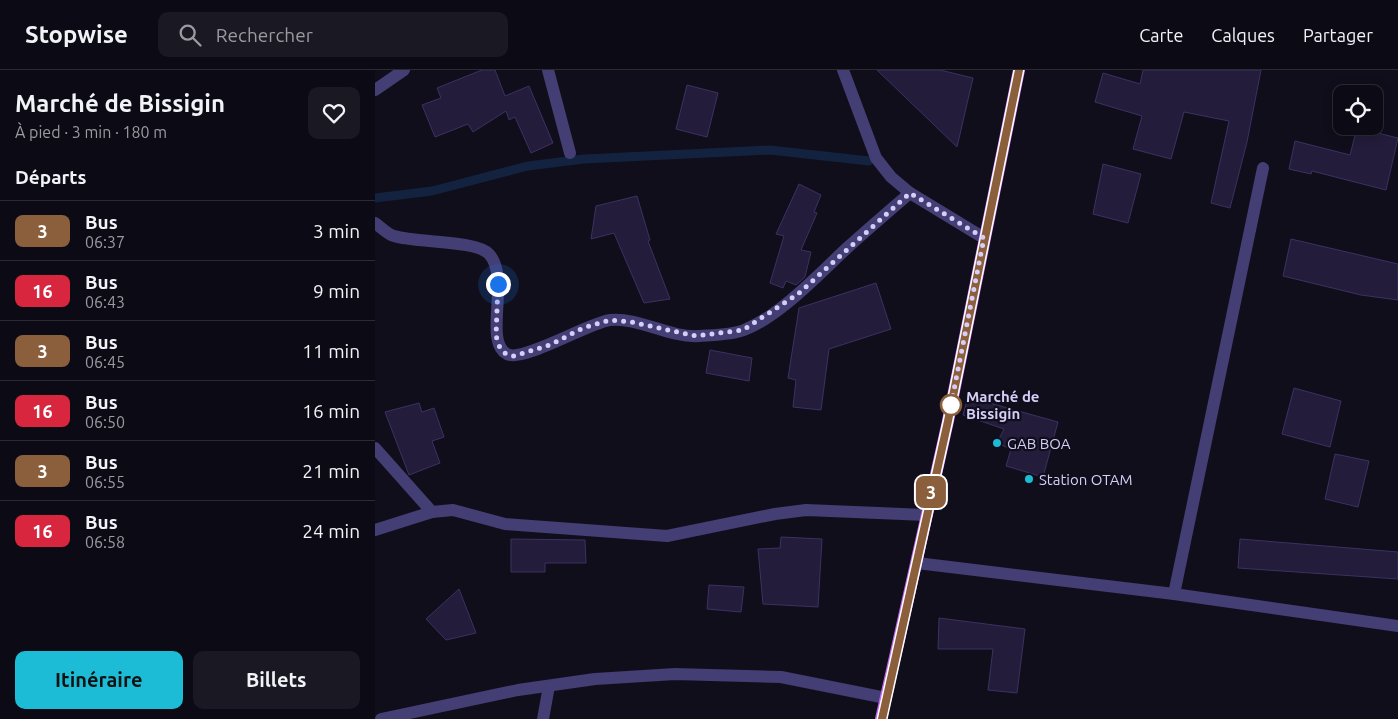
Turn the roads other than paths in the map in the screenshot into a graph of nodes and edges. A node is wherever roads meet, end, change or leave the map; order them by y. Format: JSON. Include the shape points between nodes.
{"nodes":[{"id":1,"x":404,"y":70,"type":"edge"},
{"id":2,"x":548,"y":70,"type":"edge"},
{"id":3,"x":843,"y":70,"type":"edge"},
{"id":4,"x":1019,"y":70,"type":"edge"},
{"id":5,"x":375,"y":90,"type":"edge"},
{"id":6,"x":570,"y":153,"type":"dead end"},
{"id":7,"x":1263,"y":168,"type":"dead end"},
{"id":8,"x":910,"y":193,"type":"junction"},
{"id":9,"x":375,"y":223,"type":"edge"},
{"id":10,"x":984,"y":238,"type":"junction"},
{"id":11,"x":375,"y":448,"type":"edge"},
{"id":12,"x":432,"y":512,"type":"junction"},
{"id":13,"x":925,"y":515,"type":"junction"},
{"id":14,"x":375,"y":530,"type":"edge"},
{"id":15,"x":917,"y":563,"type":"junction"},
{"id":16,"x":1174,"y":594,"type":"junction"},
{"id":17,"x":1398,"y":626,"type":"edge"},
{"id":18,"x":549,"y":686,"type":"junction"},
{"id":19,"x":886,"y":698,"type":"junction"},
{"id":20,"x":381,"y":719,"type":"edge"},
{"id":21,"x":543,"y":719,"type":"edge"},
{"id":22,"x":881,"y":719,"type":"edge"}],
"edges":[{"from":1,"to":5,"type":"street"},
{"from":2,"to":6,"type":"street"},
{"from":3,"to":8,"type":"street","via":[[876,158]]},
{"from":4,"to":10,"type":"main road"},
{"from":7,"to":16,"type":"street"},
{"from":8,"to":9,"type":"street","via":[[798,294],[743,330],[696,336],[610,320],[514,356],[500,348],[496,336],[497,268],[489,253],[476,246],[409,240],[391,235]]},
{"from":8,"to":10,"type":"street"},
{"from":10,"to":13,"type":"main road","via":[[948,421]]},
{"from":11,"to":12,"type":"street"},
{"from":12,"to":13,"type":"street","via":[[453,510],[505,524],[667,536],[805,510]]},
{"from":12,"to":14,"type":"street"},
{"from":13,"to":15,"type":"main road"},
{"from":15,"to":16,"type":"street"},
{"from":15,"to":19,"type":"main road"},
{"from":16,"to":17,"type":"street"},
{"from":18,"to":19,"type":"street","via":[[675,674],[781,677]]},
{"from":18,"to":20,"type":"street"},
{"from":18,"to":21,"type":"street"},
{"from":19,"to":22,"type":"main road"}]}
